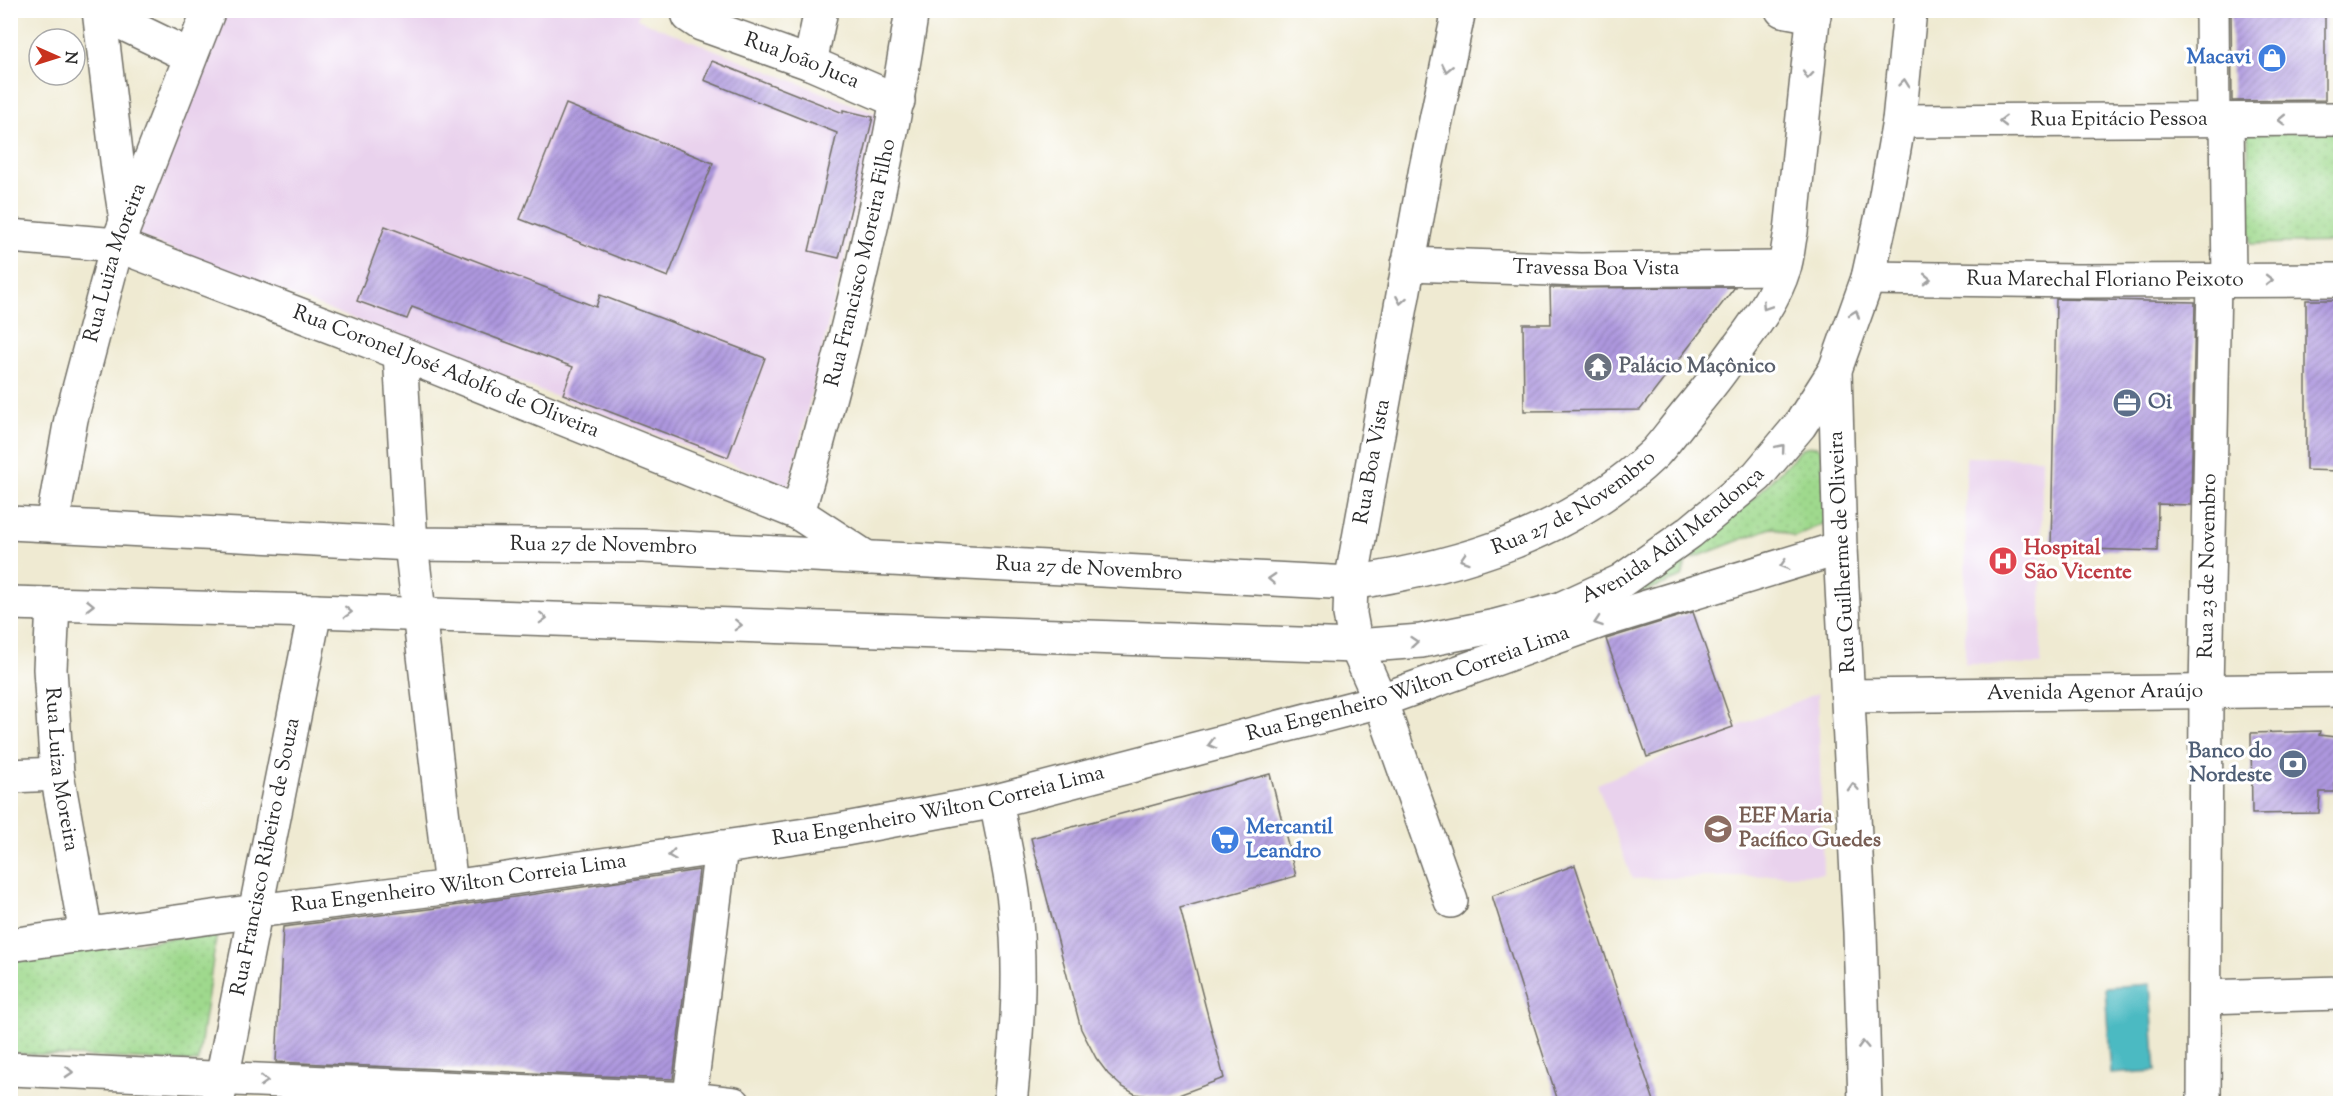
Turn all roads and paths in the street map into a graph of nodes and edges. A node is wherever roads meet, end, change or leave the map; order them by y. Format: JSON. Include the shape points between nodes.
{"nodes":[{"id":1,"x":209,"y":10,"type":"edge"},
{"id":2,"x":821,"y":10,"type":"edge"},
{"id":3,"x":912,"y":10,"type":"edge"},
{"id":4,"x":1459,"y":10,"type":"edge"},
{"id":5,"x":1782,"y":10,"type":"edge"},
{"id":6,"x":1910,"y":10,"type":"edge"},
{"id":7,"x":2212,"y":10,"type":"edge"},
{"id":8,"x":99,"y":11,"type":"edge"},
{"id":9,"x":1814,"y":13,"type":"edge"},
{"id":10,"x":694,"y":17,"type":"edge"},
{"id":11,"x":190,"y":56,"type":"junction"},
{"id":12,"x":810,"y":63,"type":"junction"},
{"id":13,"x":898,"y":101,"type":"junction"},
{"id":14,"x":2340,"y":119,"type":"edge"},
{"id":15,"x":2220,"y":120,"type":"junction"},
{"id":16,"x":1899,"y":121,"type":"junction"},
{"id":17,"x":122,"y":232,"type":"junction"},
{"id":18,"x":10,"y":236,"type":"edge"},
{"id":19,"x":1408,"y":264,"type":"junction"},
{"id":20,"x":1784,"y":268,"type":"junction"},
{"id":21,"x":1868,"y":278,"type":"junction"},
{"id":22,"x":2340,"y":280,"type":"edge"},
{"id":23,"x":2222,"y":281,"type":"junction"},
{"id":24,"x":400,"y":353,"type":"junction"},
{"id":25,"x":1835,"y":370,"type":"junction"},
{"id":26,"x":798,"y":513,"type":"junction"},
{"id":27,"x":10,"y":522,"type":"edge"},
{"id":28,"x":52,"y":525,"type":"junction"},
{"id":29,"x":411,"y":544,"type":"junction"},
{"id":30,"x":1840,"y":548,"type":"junction"},
{"id":31,"x":867,"y":558,"type":"junction"},
{"id":32,"x":1352,"y":583,"type":"junction"},
{"id":33,"x":10,"y":603,"type":"edge"},
{"id":34,"x":53,"y":604,"type":"junction"},
{"id":35,"x":315,"y":610,"type":"junction"},
{"id":36,"x":419,"y":614,"type":"junction"},
{"id":37,"x":1356,"y":646,"type":"junction"},
{"id":38,"x":2340,"y":690,"type":"edge"},
{"id":39,"x":2206,"y":691,"type":"junction"},
{"id":40,"x":1849,"y":696,"type":"junction"},
{"id":41,"x":1380,"y":700,"type":"junction"},
{"id":42,"x":57,"y":774,"type":"junction"},
{"id":43,"x":10,"y":776,"type":"edge"},
{"id":44,"x":996,"y":801,"type":"junction"},
{"id":45,"x":721,"y":847,"type":"junction"},
{"id":46,"x":452,"y":887,"type":"junction"},
{"id":47,"x":1451,"y":901,"type":"dead end"},
{"id":48,"x":256,"y":911,"type":"junction"},
{"id":49,"x":86,"y":934,"type":"junction"},
{"id":50,"x":10,"y":945,"type":"edge"},
{"id":51,"x":2340,"y":993,"type":"edge"},
{"id":52,"x":2206,"y":997,"type":"junction"},
{"id":53,"x":10,"y":1070,"type":"edge"},
{"id":54,"x":219,"y":1091,"type":"edge"},
{"id":55,"x":467,"y":1097,"type":"edge"},
{"id":56,"x":690,"y":1101,"type":"edge"},
{"id":57,"x":734,"y":1104,"type":"edge"},
{"id":58,"x":1011,"y":1104,"type":"edge"},
{"id":59,"x":1865,"y":1104,"type":"edge"},
{"id":60,"x":2204,"y":1104,"type":"edge"}],
"edges":[{"from":1,"to":11,"type":"main road","name":"Rua Luiza Moreira"},
{"from":2,"to":12,"type":"main road"},
{"from":3,"to":13,"type":"main road","name":"Rua Francisco Moreira Filho"},
{"from":4,"to":19,"type":"main road","name":"Rua Boa Vista","one_way":true},
{"from":5,"to":9,"type":"main road"},
{"from":16,"to":6,"type":"main road","name":"Rua Guilherme de Oliveira","one_way":true},
{"from":7,"to":15,"type":"main road","name":"Rua 23 de Novembro"},
{"from":8,"to":11,"type":"main road"},
{"from":8,"to":17,"type":"main road"},
{"from":9,"to":20,"type":"main road","name":"Rua 27 de Novembro","one_way":true},
{"from":10,"to":12,"type":"main road","name":"Rua João Juca"},
{"from":11,"to":17,"type":"main road","name":"Rua Luiza Moreira"},
{"from":12,"to":13,"type":"main road","name":"Rua João Juca"},
{"from":13,"to":26,"type":"main road","name":"Rua Francisco Moreira Filho","via":[[837,376]]},
{"from":14,"to":15,"type":"main road","name":"Rua Epitácio Pessoa","one_way":true},
{"from":15,"to":16,"type":"main road","name":"Rua Epitácio Pessoa","one_way":true},
{"from":15,"to":23,"type":"main road","name":"Rua 23 de Novembro"},
{"from":16,"to":21,"type":"main road","name":"Rua Guilherme de Oliveira"},
{"from":17,"to":18,"type":"main road","name":"Rua Coronel José Adolfo de Oliveira"},
{"from":17,"to":24,"type":"main road","name":"Rua Coronel José Adolfo de Oliveira"},
{"from":17,"to":28,"type":"main road","name":"Rua Luiza Moreira","via":[[71,419]]},
{"from":19,"to":20,"type":"main road","name":"Travessa Boa Vista","via":[[1580,270]]},
{"from":19,"to":32,"type":"main road","name":"Rua Boa Vista","one_way":true},
{"from":20,"to":32,"type":"main road","name":"Rua 27 de Novembro","one_way":true,"via":[[1771,299],[1716,378],[1655,452],[1610,489],[1563,521],[1521,540],[1456,562]]},
{"from":21,"to":23,"type":"main road","name":"Rua Marechal Floriano Peixoto","one_way":true},
{"from":25,"to":21,"type":"main road","name":"Rua Guilherme de Oliveira","one_way":true},
{"from":23,"to":22,"type":"main road","name":"Rua Marechal Floriano Peixoto","one_way":true},
{"from":23,"to":39,"type":"main road","name":"Rua 23 de Novembro"},
{"from":24,"to":26,"type":"main road","name":"Rua Coronel José Adolfo de Oliveira"},
{"from":24,"to":29,"type":"main road"},
{"from":25,"to":30,"type":"main road","name":"Rua Guilherme de Oliveira"},
{"from":37,"to":25,"type":"main road","name":"Avenida Adil Mendonça","one_way":true,"via":[[1421,641],[1496,626],[1560,609],[1621,581],[1690,532],[1757,476],[1800,425]]},
{"from":26,"to":31,"type":"main road","name":"Rua Coronel José Adolfo de Oliveira"},
{"from":27,"to":28,"type":"main road","name":"Rua 27 de Novembro"},
{"from":28,"to":29,"type":"main road","name":"Rua 27 de Novembro"},
{"from":29,"to":31,"type":"main road","name":"Rua 27 de Novembro","via":[[643,546]]},
{"from":29,"to":36,"type":"main road"},
{"from":30,"to":40,"type":"main road","name":"Rua Guilherme de Oliveira"},
{"from":30,"to":41,"type":"main road","name":"Rua Engenheiro Wilton Correia Lima","one_way":true,"via":[[1601,621]]},
{"from":32,"to":31,"type":"main road","name":"Rua 27 de Novembro","one_way":true},
{"from":32,"to":37,"type":"main road","name":"Rua Boa Vista","via":[[1350,614]]},
{"from":33,"to":34,"type":"main road"},
{"from":34,"to":35,"type":"main road","one_way":true},
{"from":34,"to":42,"type":"main road","name":"Rua Luiza Moreira","via":[[50,669]]},
{"from":35,"to":36,"type":"main road","one_way":true},
{"from":35,"to":48,"type":"main road","name":"Rua Francisco Ribeiro de Souza"},
{"from":36,"to":37,"type":"main road","one_way":true},
{"from":36,"to":46,"type":"main road"},
{"from":37,"to":41,"type":"main road","name":"Rua Boa Vista"},
{"from":38,"to":39,"type":"main road","name":"Avenida Agenor Araújo"},
{"from":39,"to":40,"type":"main road","name":"Avenida Agenor Araújo"},
{"from":39,"to":52,"type":"main road","name":"Rua 23 de Novembro"},
{"from":59,"to":40,"type":"main road","name":"Rua Guilherme de Oliveira","one_way":true},
{"from":41,"to":44,"type":"main road","name":"Rua Engenheiro Wilton Correia Lima","one_way":true},
{"from":41,"to":47,"type":"main road","name":"Rua Boa Vista"},
{"from":42,"to":43,"type":"main road"},
{"from":42,"to":49,"type":"main road","name":"Rua Luiza Moreira"},
{"from":44,"to":45,"type":"main road","name":"Rua Engenheiro Wilton Correia Lima"},
{"from":44,"to":58,"type":"main road","via":[[1014,901],[1019,969]]},
{"from":45,"to":46,"type":"main road","name":"Rua Engenheiro Wilton Correia Lima","one_way":true},
{"from":45,"to":56,"type":"main road"},
{"from":46,"to":48,"type":"main road","name":"Rua Engenheiro Wilton Correia Lima"},
{"from":48,"to":49,"type":"main road","name":"Rua Engenheiro Wilton Correia Lima"},
{"from":48,"to":54,"type":"main road","name":"Rua Francisco Ribeiro de Souza"},
{"from":49,"to":50,"type":"main road","name":"Rua Engenheiro Wilton Correia Lima"},
{"from":51,"to":52,"type":"main road"},
{"from":52,"to":60,"type":"main road","name":"Rua 23 de Novembro"},
{"from":53,"to":54,"type":"main road","one_way":true},
{"from":54,"to":55,"type":"main road","one_way":true},
{"from":55,"to":56,"type":"main road"},
{"from":56,"to":57,"type":"main road"}]}
